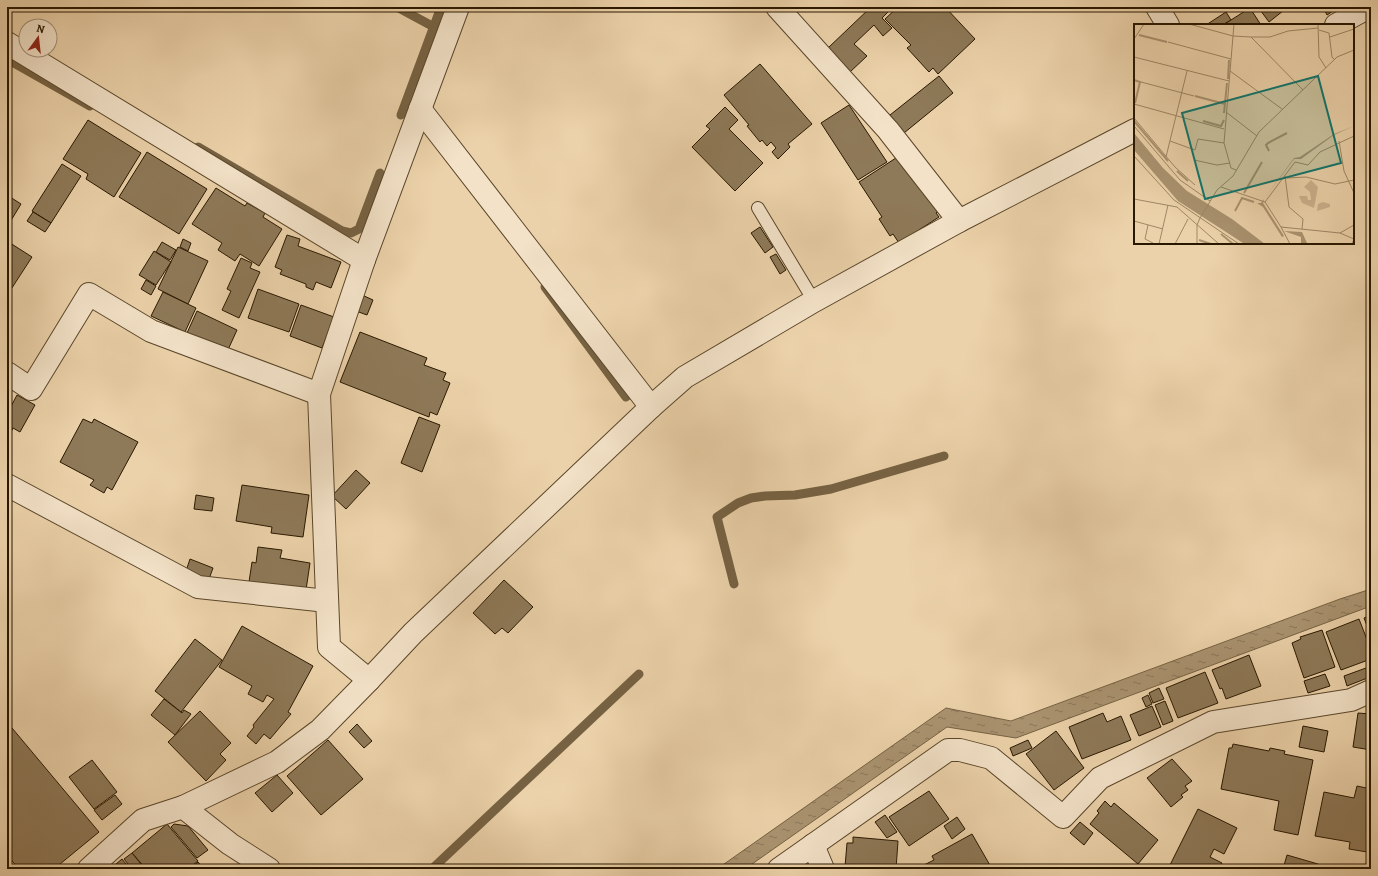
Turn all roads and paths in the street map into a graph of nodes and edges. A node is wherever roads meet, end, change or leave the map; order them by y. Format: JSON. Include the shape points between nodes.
{"nodes":[{"id":1,"x":458,"y":7,"type":"edge"},
{"id":2,"x":777,"y":7,"type":"edge"},
{"id":3,"x":1156,"y":7,"type":"edge"},
{"id":4,"x":1369,"y":7,"type":"edge"},
{"id":5,"x":1167,"y":24,"type":"edge"},
{"id":6,"x":1338,"y":24,"type":"edge"},
{"id":7,"x":7,"y":44,"type":"edge"},
{"id":8,"x":420,"y":109,"type":"junction"},
{"id":9,"x":1134,"y":131,"type":"edge"},
{"id":10,"x":758,"y":208,"type":"dead end"},
{"id":11,"x":959,"y":221,"type":"junction"},
{"id":12,"x":364,"y":260,"type":"junction"},
{"id":13,"x":814,"y":301,"type":"junction"},
{"id":14,"x":7,"y":373,"type":"edge"},
{"id":15,"x":319,"y":394,"type":"junction"},
{"id":16,"x":651,"y":407,"type":"junction"},
{"id":17,"x":7,"y":485,"type":"edge"},
{"id":18,"x":327,"y":601,"type":"junction"},
{"id":19,"x":369,"y":680,"type":"junction"},
{"id":20,"x":1371,"y":691,"type":"edge"},
{"id":21,"x":183,"y":807,"type":"junction"},
{"id":22,"x":814,"y":845,"type":"junction"},
{"id":23,"x":89,"y":869,"type":"edge"},
{"id":24,"x":269,"y":869,"type":"edge"},
{"id":25,"x":779,"y":869,"type":"edge"},
{"id":26,"x":823,"y":869,"type":"edge"}],
"edges":[{"from":1,"to":8,"type":"street"},
{"from":2,"to":11,"type":"street","via":[[888,130]]},
{"from":3,"to":5,"type":"street"},
{"from":4,"to":6,"type":"street"},
{"from":7,"to":12,"type":"street"},
{"from":8,"to":12,"type":"street"},
{"from":8,"to":16,"type":"street"},
{"from":9,"to":11,"type":"street"},
{"from":10,"to":13,"type":"lane"},
{"from":11,"to":13,"type":"street"},
{"from":12,"to":15,"type":"street"},
{"from":13,"to":16,"type":"street","via":[[685,377]]},
{"from":14,"to":15,"type":"street","via":[[31,389],[89,294],[151,331]]},
{"from":15,"to":18,"type":"street"},
{"from":16,"to":19,"type":"street","via":[[413,633]]},
{"from":17,"to":18,"type":"street","via":[[198,587]]},
{"from":18,"to":19,"type":"street","via":[[328,647]]},
{"from":19,"to":21,"type":"street","via":[[320,730],[277,762]]},
{"from":20,"to":22,"type":"street","via":[[1351,700],[1213,722],[1100,778],[1063,817],[991,758],[960,750],[948,750]]},
{"from":21,"to":23,"type":"street","via":[[143,820]]},
{"from":21,"to":24,"type":"street","via":[[230,844]]},
{"from":22,"to":25,"type":"street"},
{"from":22,"to":26,"type":"street"}]}
